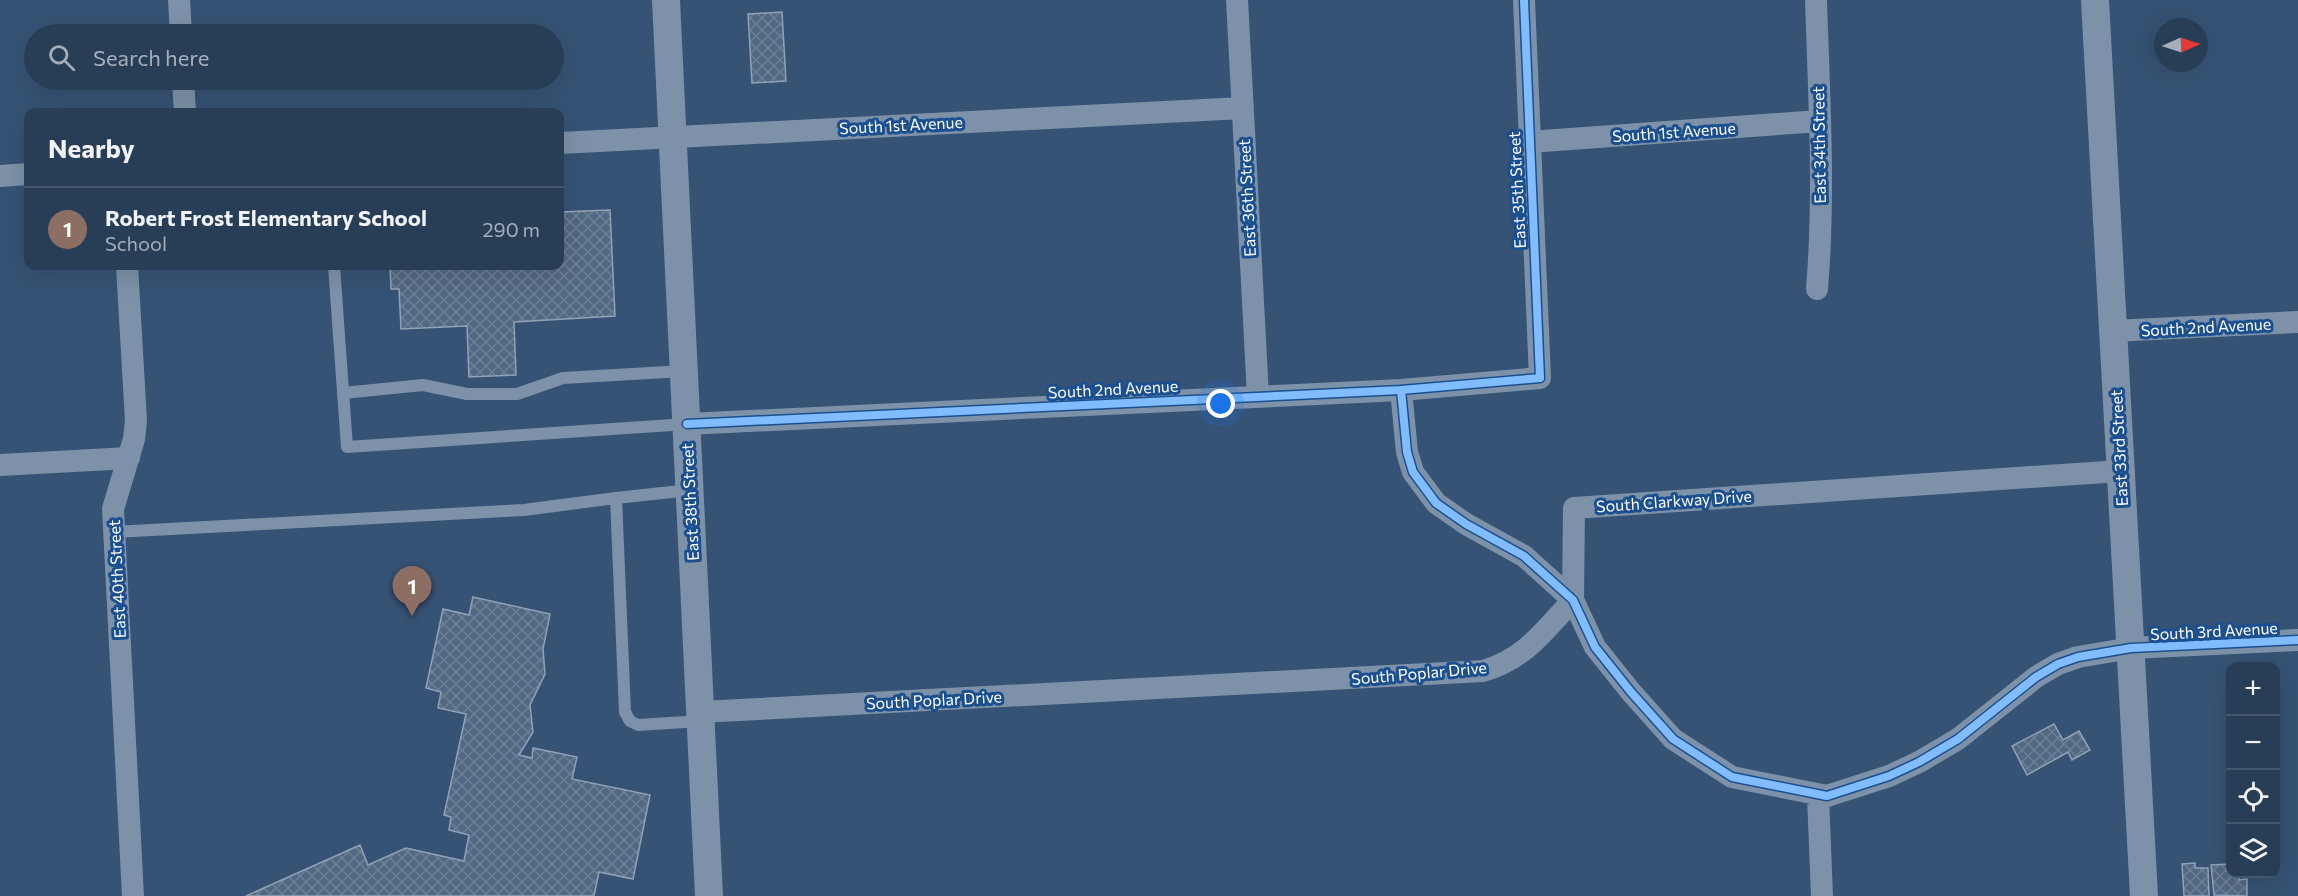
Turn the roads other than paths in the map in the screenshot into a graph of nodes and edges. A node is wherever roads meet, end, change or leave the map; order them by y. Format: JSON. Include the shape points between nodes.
{"nodes":[{"id":1,"x":179,"y":0,"type":"edge"},
{"id":2,"x":666,"y":0,"type":"edge"},
{"id":3,"x":1237,"y":0,"type":"edge"},
{"id":4,"x":1524,"y":0,"type":"edge"},
{"id":5,"x":1815,"y":0,"type":"edge"},
{"id":6,"x":2095,"y":0,"type":"edge"},
{"id":7,"x":180,"y":24,"type":"edge"},
{"id":8,"x":184,"y":90,"type":"edge"},
{"id":9,"x":185,"y":108,"type":"edge"},
{"id":10,"x":1243,"y":108,"type":"junction"},
{"id":11,"x":1820,"y":121,"type":"junction"},
{"id":12,"x":673,"y":137,"type":"junction"},
{"id":13,"x":1528,"y":142,"type":"junction"},
{"id":14,"x":564,"y":143,"type":"edge"},
{"id":15,"x":24,"y":174,"type":"edge"},
{"id":16,"x":0,"y":176,"type":"edge"},
{"id":17,"x":127,"y":270,"type":"edge"},
{"id":18,"x":334,"y":270,"type":"edge"},
{"id":19,"x":1817,"y":289,"type":"dead end"},
{"id":20,"x":2298,"y":322,"type":"edge"},
{"id":21,"x":2113,"y":331,"type":"junction"},
{"id":22,"x":684,"y":371,"type":"junction"},
{"id":23,"x":1540,"y":378,"type":"joint"},
{"id":24,"x":1401,"y":390,"type":"junction"},
{"id":25,"x":343,"y":393,"type":"junction"},
{"id":26,"x":1258,"y":396,"type":"junction"},
{"id":27,"x":687,"y":424,"type":"junction"},
{"id":28,"x":129,"y":458,"type":"junction"},
{"id":29,"x":0,"y":465,"type":"edge"},
{"id":30,"x":2120,"y":471,"type":"junction"},
{"id":31,"x":690,"y":490,"type":"junction"},
{"id":32,"x":616,"y":498,"type":"junction"},
{"id":33,"x":114,"y":532,"type":"junction"},
{"id":34,"x":1574,"y":600,"type":"junction"},
{"id":35,"x":2298,"y":640,"type":"edge"},
{"id":36,"x":2130,"y":648,"type":"junction"},
{"id":37,"x":701,"y":716,"type":"junction"},
{"id":38,"x":1818,"y":796,"type":"junction"},
{"id":39,"x":134,"y":896,"type":"edge"},
{"id":40,"x":709,"y":896,"type":"edge"},
{"id":41,"x":1822,"y":896,"type":"edge"},
{"id":42,"x":2144,"y":896,"type":"edge"}],
"edges":[{"from":1,"to":7,"type":"street"},
{"from":2,"to":12,"type":"street","name":"East 38th Street"},
{"from":3,"to":10,"type":"street","name":"East 36th Street"},
{"from":4,"to":13,"type":"street","name":"East 35th Street"},
{"from":5,"to":11,"type":"street","name":"East 34th Street"},
{"from":6,"to":21,"type":"street","name":"East 33rd Street"},
{"from":8,"to":9,"type":"street"},
{"from":10,"to":12,"type":"street","name":"South 1st Avenue"},
{"from":10,"to":26,"type":"street","name":"East 36th Street"},
{"from":11,"to":13,"type":"street","name":"South 1st Avenue"},
{"from":11,"to":19,"type":"street","name":"East 34th Street"},
{"from":12,"to":14,"type":"street","name":"South 1st Avenue"},
{"from":12,"to":22,"type":"street","name":"East 38th Street"},
{"from":13,"to":23,"type":"street","name":"East 35th Street"},
{"from":15,"to":16,"type":"street"},
{"from":17,"to":28,"type":"street","name":"East 40th Street","via":[[136,421]]},
{"from":18,"to":25,"type":"lane"},
{"from":20,"to":21,"type":"street","name":"South 2nd Avenue"},
{"from":21,"to":30,"type":"street","name":"East 33rd Street"},
{"from":22,"to":25,"type":"lane","via":[[563,378],[517,394],[467,394],[423,385]]},
{"from":22,"to":27,"type":"street","name":"East 38th Street"},
{"from":23,"to":24,"type":"street","name":"South 2nd Avenue"},
{"from":24,"to":26,"type":"street","name":"South 2nd Avenue"},
{"from":24,"to":34,"type":"street","via":[[1407,452],[1422,487],[1436,503],[1466,524],[1524,556]]},
{"from":25,"to":27,"type":"lane","via":[[347,447]]},
{"from":26,"to":27,"type":"street","name":"South 2nd Avenue"},
{"from":27,"to":31,"type":"street","name":"East 38th Street"},
{"from":28,"to":29,"type":"street"},
{"from":28,"to":33,"type":"street","name":"East 40th Street","via":[[113,509]]},
{"from":30,"to":34,"type":"street","name":"South Clarkway Drive","via":[[1574,508]]},
{"from":30,"to":36,"type":"street","name":"East 33rd Street"},
{"from":31,"to":32,"type":"lane"},
{"from":31,"to":37,"type":"street","name":"East 38th Street"},
{"from":32,"to":33,"type":"lane","via":[[524,510]]},
{"from":32,"to":37,"type":"lane","via":[[625,712],[638,725]]},
{"from":33,"to":39,"type":"street","name":"East 40th Street"},
{"from":34,"to":37,"type":"street","name":"South Poplar Drive","via":[[1523,654],[1483,671]]},
{"from":34,"to":38,"type":"street","via":[[1595,647],[1673,739],[1732,777]]},
{"from":35,"to":36,"type":"street","name":"South 3rd Avenue"},
{"from":36,"to":38,"type":"street","via":[[2102,651],[2058,664],[1958,739],[1919,762],[1889,776]]},
{"from":36,"to":42,"type":"street","name":"East 33rd Street"},
{"from":37,"to":40,"type":"street","name":"East 38th Street"},
{"from":38,"to":41,"type":"street"}]}
